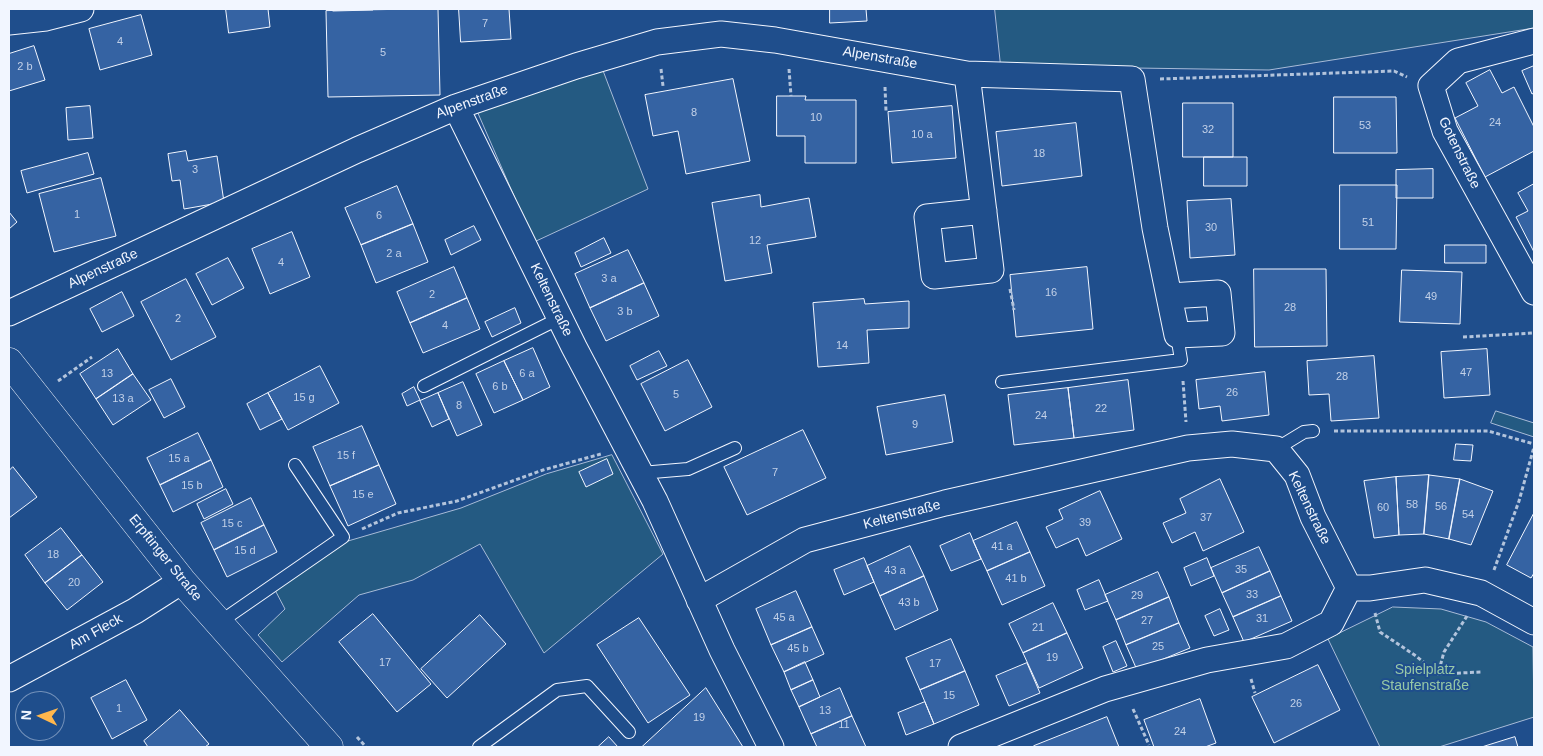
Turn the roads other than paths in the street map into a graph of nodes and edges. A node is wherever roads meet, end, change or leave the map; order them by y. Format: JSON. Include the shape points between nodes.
{"nodes":[{"id":1,"x":81,"y":9,"type":"edge"},
{"id":2,"x":9,"y":22,"type":"edge"},
{"id":3,"x":1534,"y":41,"type":"edge"},
{"id":4,"x":968,"y":74,"type":"junction"},
{"id":5,"x":456,"y":107,"type":"junction"},
{"id":6,"x":984,"y":211,"type":"dead end"},
{"id":7,"x":1534,"y":292,"type":"edge"},
{"id":8,"x":1170,"y":296,"type":"junction"},
{"id":9,"x":9,"y":313,"type":"edge"},
{"id":10,"x":560,"y":318,"type":"junction"},
{"id":11,"x":1177,"y":335,"type":"junction"},
{"id":12,"x":12,"y":372,"type":"edge"},
{"id":13,"x":1002,"y":382,"type":"dead end"},
{"id":14,"x":424,"y":386,"type":"dead end"},
{"id":15,"x":1313,"y":431,"type":"road end"},
{"id":16,"x":736,"y":448,"type":"dead end"},
{"id":17,"x":1276,"y":449,"type":"junction"},
{"id":18,"x":295,"y":465,"type":"dead end"},
{"id":19,"x":640,"y":473,"type":"junction"},
{"id":20,"x":182,"y":581,"type":"junction"},
{"id":21,"x":1359,"y":588,"type":"junction"},
{"id":22,"x":700,"y":600,"type":"junction"},
{"id":23,"x":220,"y":622,"type":"junction"},
{"id":24,"x":1534,"y":622,"type":"edge"},
{"id":25,"x":9,"y":679,"type":"edge"},
{"id":26,"x":629,"y":732,"type":"dead end"},
{"id":27,"x":329,"y":747,"type":"edge"},
{"id":28,"x":478,"y":747,"type":"edge"},
{"id":29,"x":771,"y":747,"type":"edge"},
{"id":30,"x":961,"y":747,"type":"edge"}],
"edges":[{"from":1,"to":2,"type":"street","via":[[46,18]]},
{"from":3,"to":7,"type":"street","name":"Gotenstraße","via":[[1458,61],[1431,86],[1445,131]]},
{"from":4,"to":5,"type":"street","name":"Alpenstraße","via":[[775,40],[721,34],[657,42]]},
{"from":4,"to":6,"type":"street"},
{"from":4,"to":8,"type":"street","name":"Alpenstraße","via":[[1132,79],[1155,228]]},
{"from":5,"to":9,"type":"street","name":"Alpenstraße"},
{"from":5,"to":10,"type":"street","name":"Keltenstraße"},
{"from":8,"to":11,"type":"street"},
{"from":8,"to":11,"type":"street","via":[[1218,292],[1222,333]]},
{"from":10,"to":14,"type":"lane"},
{"from":10,"to":19,"type":"street","name":"Keltenstraße"},
{"from":11,"to":13,"type":"lane","via":[[1181,360]]},
{"from":12,"to":20,"type":"street","name":"Erpftinger Straße","via":[[37,396]]},
{"from":15,"to":17,"type":"lane","via":[[1304,432]]},
{"from":16,"to":19,"type":"lane","via":[[688,469]]},
{"from":17,"to":21,"type":"street","name":"Keltenstraße","via":[[1297,476],[1313,517]]},
{"from":17,"to":22,"type":"street","name":"Keltenstraße","via":[[1232,444],[1188,448],[945,503],[805,540]]},
{"from":18,"to":23,"type":"lane","via":[[343,537]]},
{"from":19,"to":22,"type":"street","name":"Keltenstraße"},
{"from":20,"to":23,"type":"street","name":"Erpftinger Straße"},
{"from":20,"to":25,"type":"street","name":"Am Fleck","via":[[135,611]]},
{"from":21,"to":24,"type":"street","via":[[1425,580],[1481,593]]},
{"from":21,"to":30,"type":"street","via":[[1331,623],[1286,646],[1207,660],[1121,684]]},
{"from":22,"to":29,"type":"street","name":"Keltenstraße"},
{"from":23,"to":27,"type":"street","name":"Erpftinger Straße"},
{"from":26,"to":28,"type":"lane","via":[[587,686],[557,690]]}]}
